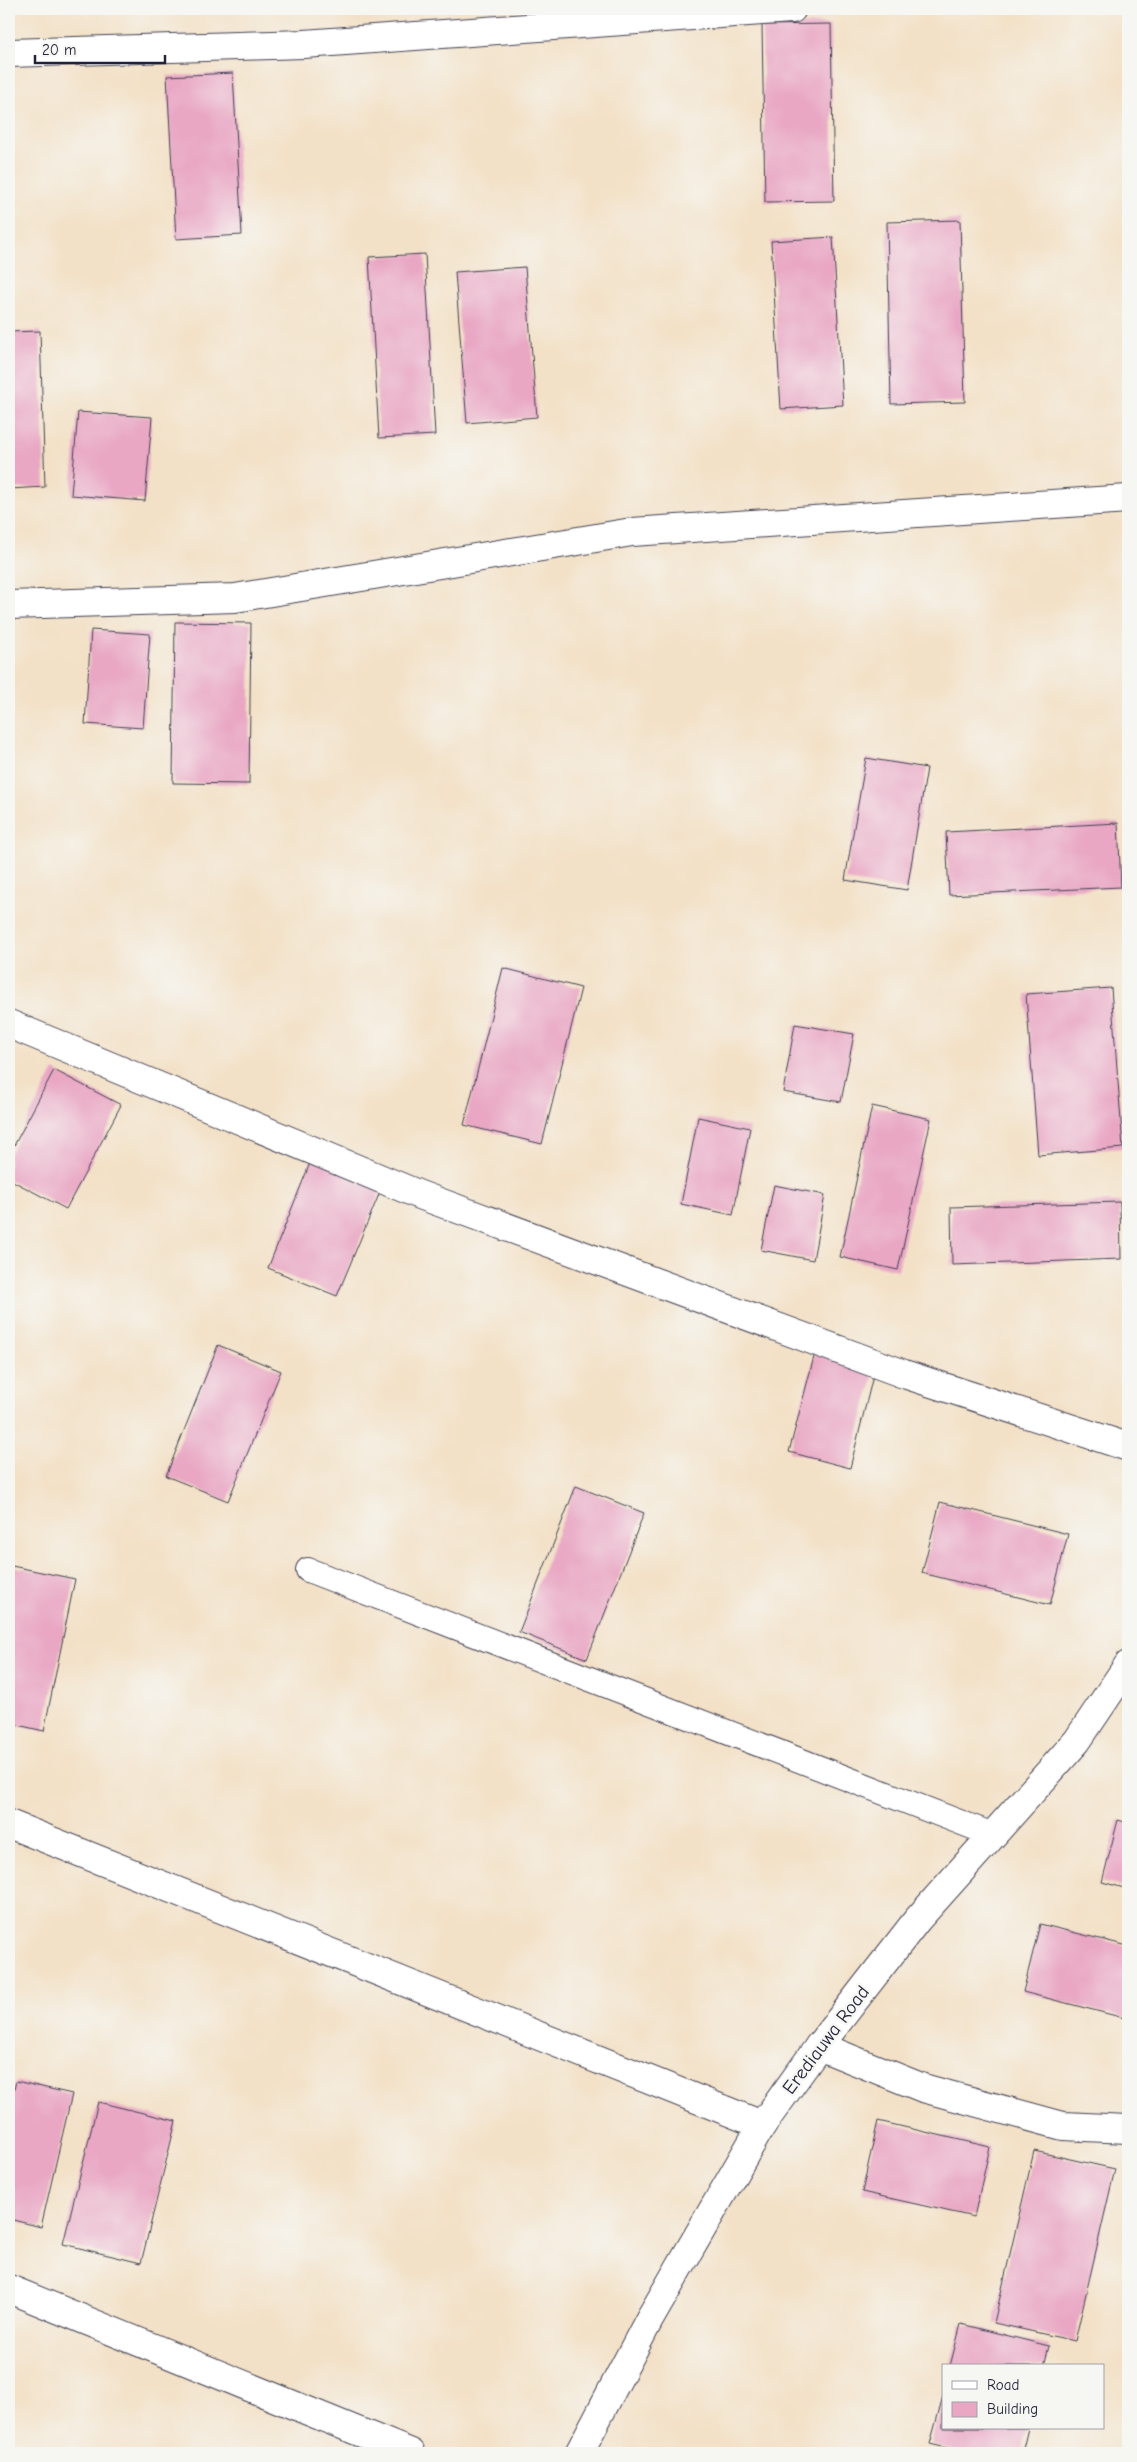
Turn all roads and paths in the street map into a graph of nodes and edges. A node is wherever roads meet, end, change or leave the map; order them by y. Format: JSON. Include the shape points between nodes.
{"nodes":[{"id":1,"x":792,"y":9,"type":"edge"},
{"id":2,"x":9,"y":53,"type":"edge"},
{"id":3,"x":1128,"y":499,"type":"edge"},
{"id":4,"x":9,"y":605,"type":"edge"},
{"id":5,"x":9,"y":1024,"type":"edge"},
{"id":6,"x":1128,"y":1447,"type":"edge"},
{"id":7,"x":308,"y":1570,"type":"dead end"},
{"id":8,"x":1128,"y":1665,"type":"edge"},
{"id":9,"x":9,"y":1824,"type":"edge"},
{"id":10,"x":993,"y":1835,"type":"junction"},
{"id":11,"x":819,"y":2046,"type":"junction"},
{"id":12,"x":762,"y":2125,"type":"junction"},
{"id":13,"x":1128,"y":2129,"type":"edge"},
{"id":14,"x":9,"y":2289,"type":"edge"},
{"id":15,"x":411,"y":2453,"type":"edge"},
{"id":16,"x":579,"y":2453,"type":"edge"}],
"edges":[{"from":1,"to":2,"type":"street","via":[[304,44]]},
{"from":3,"to":4,"type":"street","via":[[632,532],[235,598]]},
{"from":5,"to":6,"type":"street","via":[[420,1195],[904,1374]]},
{"from":7,"to":10,"type":"lane"},
{"from":8,"to":10,"type":"street","name":"Erediauwa Road","via":[[1078,1741]]},
{"from":9,"to":12,"type":"street"},
{"from":10,"to":11,"type":"street","name":"Erediauwa Road","via":[[917,1920]]},
{"from":11,"to":12,"type":"street","name":"Erediauwa Road"},
{"from":11,"to":13,"type":"street","via":[[923,2088],[1062,2126]]},
{"from":12,"to":16,"type":"street","name":"Erediauwa Road","via":[[649,2320]]},
{"from":14,"to":15,"type":"street"}]}
